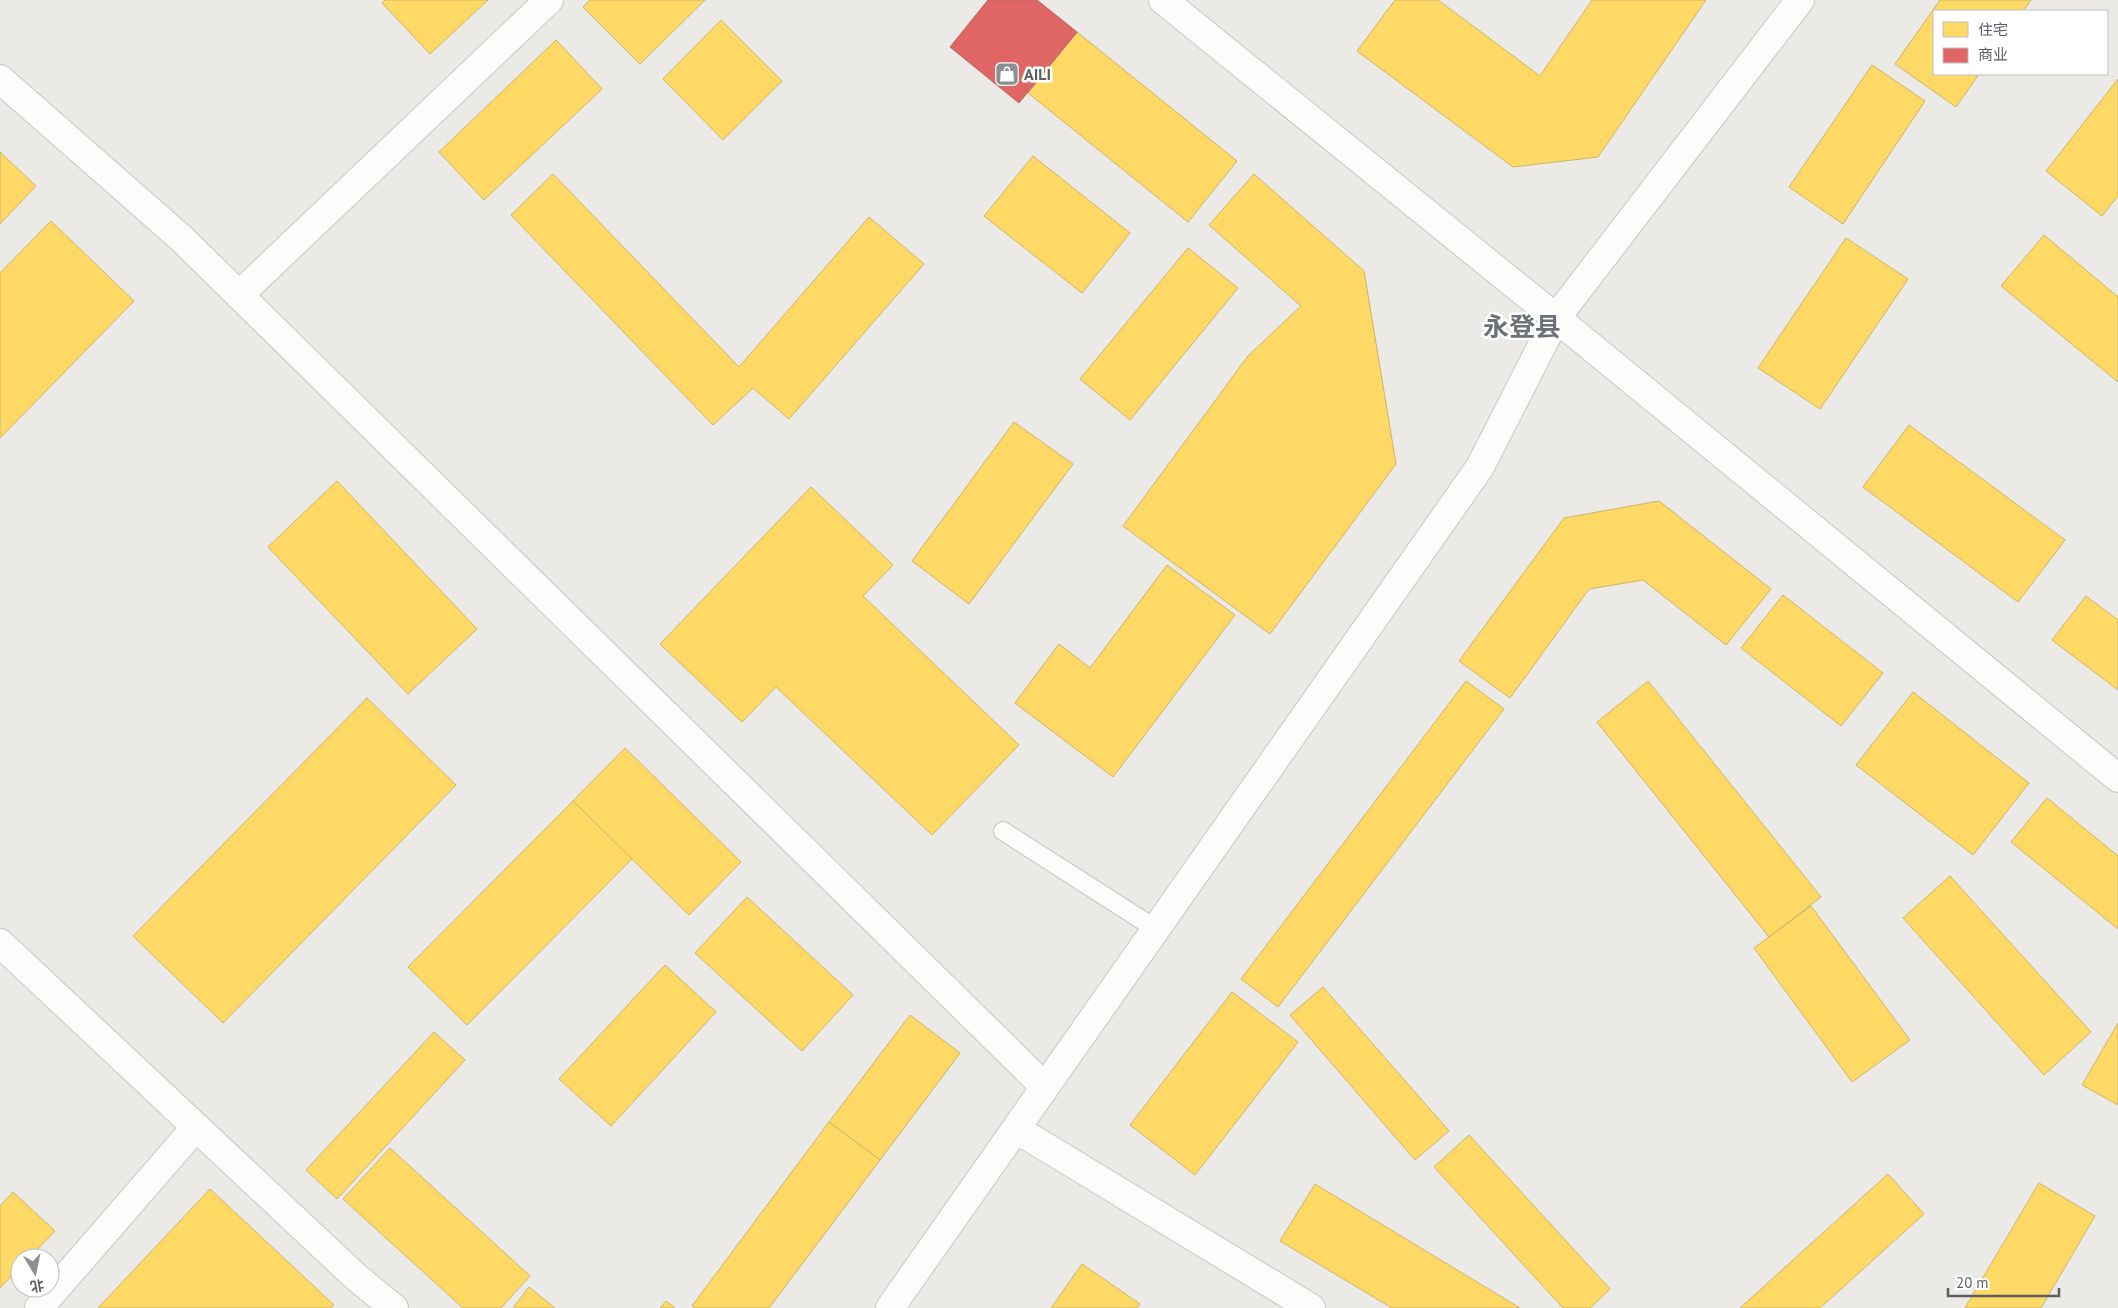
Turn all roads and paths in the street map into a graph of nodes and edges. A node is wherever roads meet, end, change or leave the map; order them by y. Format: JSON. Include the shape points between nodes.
{"nodes":[{"id":1,"x":549,"y":0,"type":"edge"},
{"id":2,"x":1163,"y":0,"type":"edge"},
{"id":3,"x":1800,"y":0,"type":"edge"},
{"id":4,"x":0,"y":79,"type":"edge"},
{"id":5,"x":239,"y":295,"type":"junction"},
{"id":6,"x":1556,"y":318,"type":"junction"},
{"id":7,"x":2118,"y":778,"type":"edge"},
{"id":8,"x":1003,"y":831,"type":"dead end"},
{"id":9,"x":1156,"y":929,"type":"junction"},
{"id":10,"x":0,"y":943,"type":"edge"},
{"id":11,"x":1045,"y":1087,"type":"junction"},
{"id":12,"x":196,"y":1127,"type":"junction"},
{"id":13,"x":1016,"y":1129,"type":"junction"},
{"id":14,"x":39,"y":1308,"type":"edge"},
{"id":15,"x":394,"y":1308,"type":"edge"},
{"id":16,"x":890,"y":1308,"type":"edge"},
{"id":17,"x":1310,"y":1308,"type":"edge"}],
"edges":[{"from":1,"to":5,"type":"street"},
{"from":2,"to":6,"type":"street"},
{"from":3,"to":6,"type":"street"},
{"from":4,"to":5,"type":"street","via":[[181,238]]},
{"from":5,"to":11,"type":"street"},
{"from":6,"to":7,"type":"street"},
{"from":6,"to":9,"type":"street","via":[[1480,467]]},
{"from":8,"to":9,"type":"lane"},
{"from":9,"to":11,"type":"street"},
{"from":10,"to":12,"type":"street"},
{"from":11,"to":13,"type":"street"},
{"from":12,"to":14,"type":"street"},
{"from":12,"to":15,"type":"street","via":[[356,1277]]},
{"from":13,"to":16,"type":"street"},
{"from":13,"to":17,"type":"street"}]}
